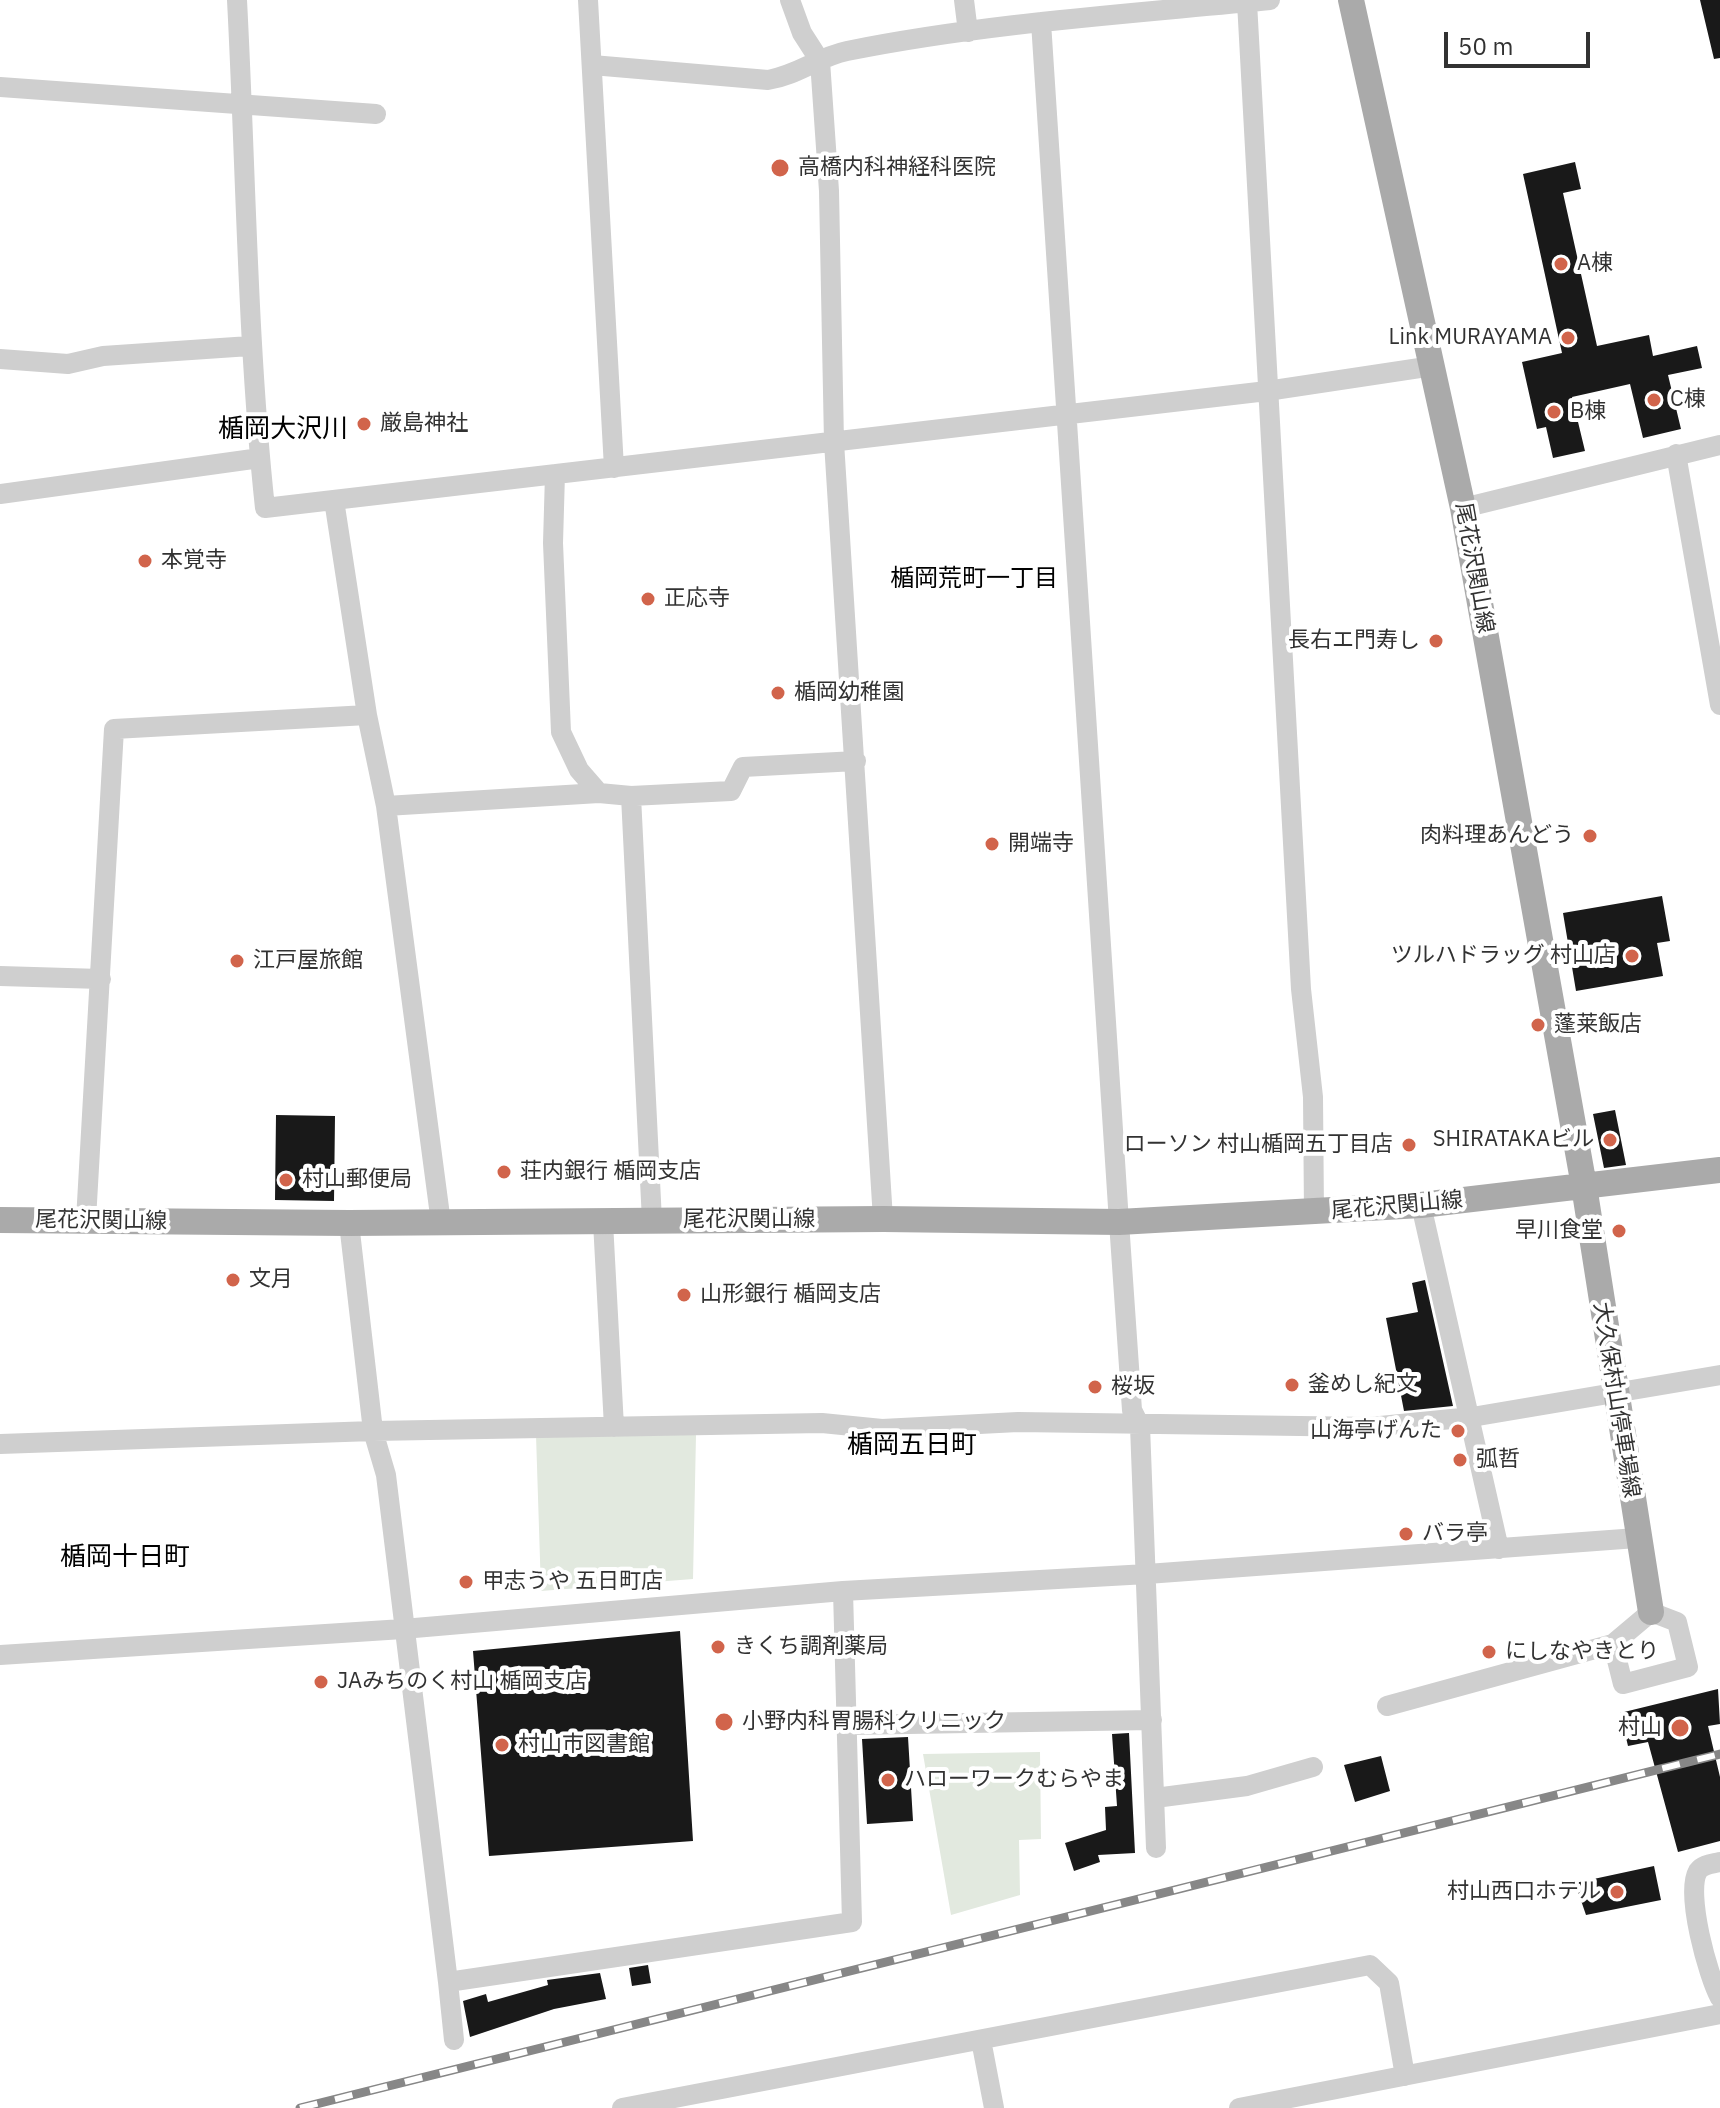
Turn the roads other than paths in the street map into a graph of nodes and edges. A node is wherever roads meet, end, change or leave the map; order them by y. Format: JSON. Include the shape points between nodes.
{"nodes":[{"id":1,"x":237,"y":0,"type":"edge"},
{"id":2,"x":588,"y":0,"type":"edge"},
{"id":3,"x":790,"y":0,"type":"edge"},
{"id":4,"x":964,"y":0,"type":"edge"},
{"id":5,"x":1270,"y":0,"type":"edge"},
{"id":6,"x":1351,"y":0,"type":"edge"},
{"id":7,"x":1247,"y":2,"type":"junction"},
{"id":8,"x":1041,"y":22,"type":"junction"},
{"id":9,"x":968,"y":32,"type":"junction"},
{"id":10,"x":820,"y":61,"type":"junction"},
{"id":11,"x":592,"y":65,"type":"junction"},
{"id":12,"x":0,"y":87,"type":"edge"},
{"id":13,"x":242,"y":106,"type":"junction"},
{"id":14,"x":376,"y":114,"type":"dead end"},
{"id":15,"x":250,"y":346,"type":"junction"},
{"id":16,"x":0,"y":359,"type":"edge"},
{"id":17,"x":1433,"y":366,"type":"junction"},
{"id":18,"x":1267,"y":391,"type":"junction"},
{"id":19,"x":1068,"y":414,"type":"junction"},
{"id":20,"x":834,"y":442,"type":"junction"},
{"id":21,"x":1720,"y":445,"type":"edge"},
{"id":22,"x":1676,"y":454,"type":"junction"},
{"id":23,"x":260,"y":458,"type":"junction"},
{"id":24,"x":614,"y":468,"type":"junction"},
{"id":25,"x":555,"y":474,"type":"junction"},
{"id":26,"x":0,"y":494,"type":"edge"},
{"id":27,"x":334,"y":500,"type":"junction"},
{"id":28,"x":1463,"y":508,"type":"junction"},
{"id":29,"x":1716,"y":661,"type":"edge"},
{"id":30,"x":1720,"y":705,"type":"edge"},
{"id":31,"x":367,"y":715,"type":"junction"},
{"id":32,"x":856,"y":761,"type":"junction"},
{"id":33,"x":599,"y":793,"type":"junction"},
{"id":34,"x":631,"y":796,"type":"junction"},
{"id":35,"x":386,"y":806,"type":"junction"},
{"id":36,"x":0,"y":976,"type":"edge"},
{"id":37,"x":101,"y":979,"type":"junction"},
{"id":38,"x":1720,"y":1170,"type":"edge"},
{"id":39,"x":1584,"y":1186,"type":"junction"},
{"id":40,"x":1421,"y":1205,"type":"junction"},
{"id":41,"x":1314,"y":1214,"type":"junction"},
{"id":42,"x":883,"y":1219,"type":"junction"},
{"id":43,"x":0,"y":1220,"type":"edge"},
{"id":44,"x":86,"y":1220,"type":"junction"},
{"id":45,"x":652,"y":1221,"type":"junction"},
{"id":46,"x":603,"y":1222,"type":"junction"},
{"id":47,"x":1119,"y":1222,"type":"junction"},
{"id":48,"x":349,"y":1223,"type":"junction"},
{"id":49,"x":441,"y":1223,"type":"junction"},
{"id":50,"x":1720,"y":1375,"type":"edge"},
{"id":51,"x":1615,"y":1393,"type":"junction"},
{"id":52,"x":1472,"y":1417,"type":"junction"},
{"id":53,"x":1140,"y":1426,"type":"junction"},
{"id":54,"x":614,"y":1427,"type":"junction"},
{"id":55,"x":373,"y":1431,"type":"junction"},
{"id":56,"x":0,"y":1444,"type":"edge"},
{"id":57,"x":1637,"y":1538,"type":"junction"},
{"id":58,"x":1499,"y":1549,"type":"junction"},
{"id":59,"x":1147,"y":1574,"type":"junction"},
{"id":60,"x":843,"y":1591,"type":"junction"},
{"id":61,"x":1651,"y":1612,"type":"junction"},
{"id":62,"x":403,"y":1629,"type":"junction"},
{"id":63,"x":1613,"y":1644,"type":"junction"},
{"id":64,"x":0,"y":1655,"type":"edge"},
{"id":65,"x":1387,"y":1706,"type":"dead end"},
{"id":66,"x":1152,"y":1720,"type":"junction"},
{"id":67,"x":847,"y":1725,"type":"junction"},
{"id":68,"x":1313,"y":1767,"type":"dead end"},
{"id":69,"x":1155,"y":1798,"type":"junction"},
{"id":70,"x":1156,"y":1848,"type":"dead end"},
{"id":71,"x":1720,"y":1862,"type":"edge"},
{"id":72,"x":448,"y":1982,"type":"junction"},
{"id":73,"x":1720,"y":1998,"type":"edge"},
{"id":74,"x":1720,"y":2014,"type":"edge"},
{"id":75,"x":454,"y":2040,"type":"dead end"},
{"id":76,"x":981,"y":2040,"type":"junction"},
{"id":77,"x":1405,"y":2076,"type":"junction"},
{"id":78,"x":622,"y":2108,"type":"edge"},
{"id":79,"x":994,"y":2108,"type":"edge"},
{"id":80,"x":1239,"y":2108,"type":"edge"}],
"edges":[{"from":1,"to":13,"type":"street"},
{"from":2,"to":11,"type":"street"},
{"from":3,"to":10,"type":"street"},
{"from":4,"to":9,"type":"street"},
{"from":5,"to":7,"type":"street"},
{"from":6,"to":17,"type":"main road","name":"尾花沢関山線"},
{"from":7,"to":8,"type":"street"},
{"from":7,"to":18,"type":"street"},
{"from":8,"to":9,"type":"street"},
{"from":8,"to":19,"type":"street"},
{"from":9,"to":10,"type":"street","via":[[843,52]]},
{"from":10,"to":11,"type":"street","via":[[794,75],[768,80]]},
{"from":10,"to":20,"type":"street","via":[[829,191]]},
{"from":11,"to":24,"type":"street"},
{"from":12,"to":13,"type":"street"},
{"from":13,"to":14,"type":"street"},
{"from":13,"to":15,"type":"street"},
{"from":15,"to":16,"type":"street","via":[[103,356],[68,364]]},
{"from":15,"to":23,"type":"street"},
{"from":17,"to":18,"type":"street"},
{"from":17,"to":28,"type":"main road","name":"尾花沢関山線"},
{"from":18,"to":19,"type":"street"},
{"from":18,"to":41,"type":"street","via":[[1301,989],[1313,1097]]},
{"from":19,"to":20,"type":"street"},
{"from":19,"to":47,"type":"street"},
{"from":20,"to":24,"type":"street"},
{"from":20,"to":32,"type":"street"},
{"from":21,"to":22,"type":"street"},
{"from":22,"to":28,"type":"street"},
{"from":22,"to":29,"type":"street"},
{"from":23,"to":26,"type":"street"},
{"from":23,"to":27,"type":"street","via":[[265,508]]},
{"from":24,"to":25,"type":"street"},
{"from":25,"to":27,"type":"street"},
{"from":25,"to":33,"type":"street","via":[[561,732],[579,770]]},
{"from":27,"to":31,"type":"street"},
{"from":28,"to":39,"type":"main road","name":"尾花沢関山線"},
{"from":29,"to":30,"type":"street"},
{"from":31,"to":35,"type":"street"},
{"from":31,"to":37,"type":"street","via":[[114,729]]},
{"from":32,"to":34,"type":"street","via":[[743,767],[731,791]]},
{"from":32,"to":42,"type":"street"},
{"from":33,"to":34,"type":"street"},
{"from":33,"to":35,"type":"street"},
{"from":34,"to":45,"type":"street"},
{"from":35,"to":49,"type":"street"},
{"from":36,"to":37,"type":"street"},
{"from":37,"to":44,"type":"street"},
{"from":38,"to":39,"type":"main road"},
{"from":39,"to":40,"type":"main road","name":"尾花沢関山線"},
{"from":39,"to":51,"type":"main road","name":"大久保村山停車場線"},
{"from":40,"to":41,"type":"main road","name":"尾花沢関山線"},
{"from":40,"to":52,"type":"street"},
{"from":41,"to":47,"type":"main road","name":"尾花沢関山線"},
{"from":42,"to":45,"type":"main road","name":"尾花沢関山線"},
{"from":42,"to":47,"type":"main road","name":"尾花沢関山線"},
{"from":43,"to":44,"type":"main road","name":"尾花沢関山線"},
{"from":44,"to":48,"type":"main road","name":"尾花沢関山線"},
{"from":45,"to":46,"type":"main road","name":"尾花沢関山線"},
{"from":46,"to":49,"type":"main road","name":"尾花沢関山線"},
{"from":46,"to":54,"type":"street"},
{"from":47,"to":53,"type":"street","via":[[1132,1410]]},
{"from":48,"to":49,"type":"main road","name":"尾花沢関山線"},
{"from":48,"to":55,"type":"street"},
{"from":50,"to":51,"type":"street"},
{"from":51,"to":52,"type":"street"},
{"from":51,"to":57,"type":"main road","name":"大久保村山停車場線"},
{"from":52,"to":53,"type":"street","via":[[1370,1427]]},
{"from":52,"to":58,"type":"street"},
{"from":53,"to":54,"type":"street","via":[[1018,1422],[882,1429],[822,1423]]},
{"from":53,"to":59,"type":"street"},
{"from":54,"to":55,"type":"street"},
{"from":55,"to":56,"type":"street"},
{"from":55,"to":62,"type":"street","via":[[386,1475]]},
{"from":57,"to":58,"type":"street"},
{"from":57,"to":61,"type":"main road","name":"大久保村山停車場線"},
{"from":58,"to":59,"type":"street"},
{"from":59,"to":60,"type":"street"},
{"from":59,"to":66,"type":"street"},
{"from":60,"to":62,"type":"street"},
{"from":60,"to":67,"type":"street"},
{"from":61,"to":63,"type":"street"},
{"from":61,"to":63,"type":"street","via":[[1677,1622],[1688,1667],[1623,1684]]},
{"from":62,"to":64,"type":"street"},
{"from":62,"to":72,"type":"street"},
{"from":63,"to":65,"type":"street"},
{"from":66,"to":67,"type":"street"},
{"from":66,"to":69,"type":"street"},
{"from":67,"to":72,"type":"street","via":[[852,1922]]},
{"from":68,"to":69,"type":"street","via":[[1247,1786]]},
{"from":69,"to":70,"type":"street"},
{"from":71,"to":73,"type":"street","via":[[1703,1866],[1696,1874],[1694,1892],[1708,1973]]},
{"from":72,"to":75,"type":"street"},
{"from":74,"to":77,"type":"street"},
{"from":76,"to":77,"type":"street","via":[[1370,1965],[1389,1983]]},
{"from":76,"to":78,"type":"street"},
{"from":76,"to":79,"type":"street"},
{"from":77,"to":80,"type":"street"}]}
